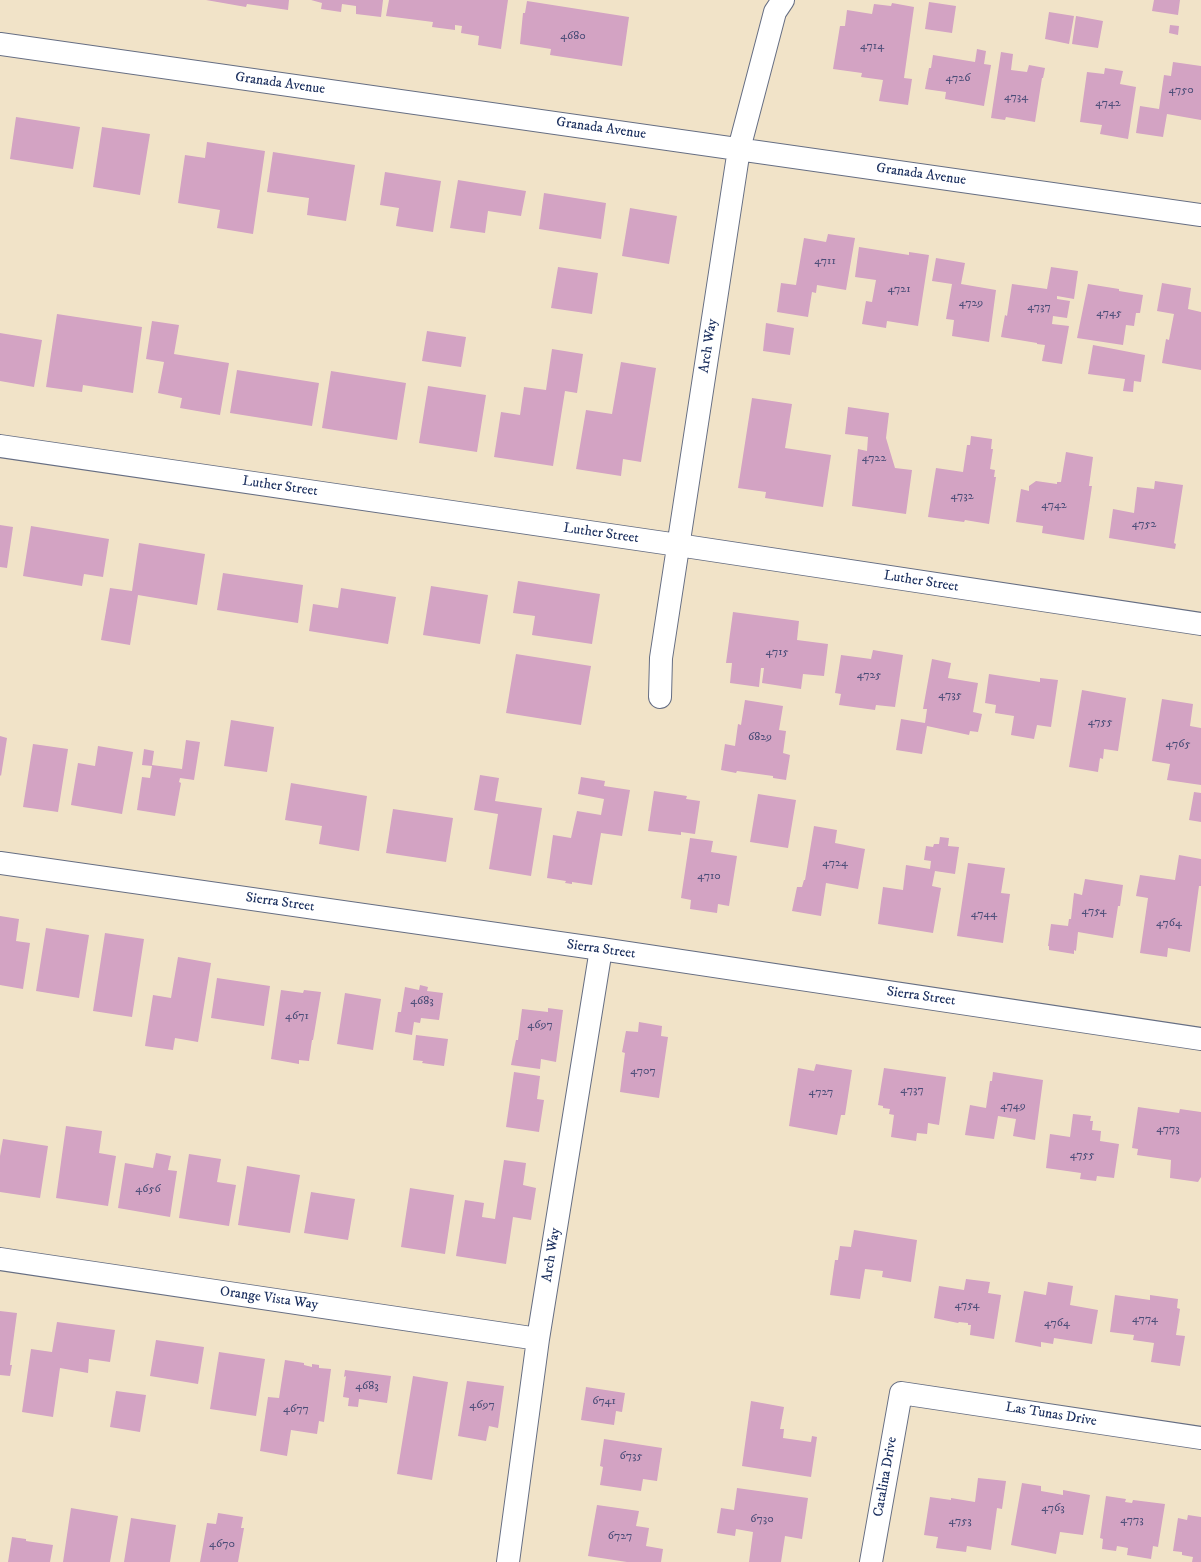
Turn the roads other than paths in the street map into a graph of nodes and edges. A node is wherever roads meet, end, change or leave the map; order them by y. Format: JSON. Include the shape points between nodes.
{"nodes":[{"id":1,"x":783,"y":0,"type":"edge"},
{"id":2,"x":0,"y":44,"type":"edge"},
{"id":3,"x":739,"y":149,"type":"junction"},
{"id":4,"x":1201,"y":215,"type":"edge"},
{"id":5,"x":0,"y":446,"type":"edge"},
{"id":6,"x":678,"y":545,"type":"junction"},
{"id":7,"x":1201,"y":624,"type":"edge"},
{"id":8,"x":660,"y":697,"type":"dead end"},
{"id":9,"x":0,"y":863,"type":"edge"},
{"id":10,"x":601,"y":949,"type":"junction"},
{"id":11,"x":1201,"y":1039,"type":"edge"},
{"id":12,"x":0,"y":1259,"type":"edge"},
{"id":13,"x":538,"y":1339,"type":"junction"},
{"id":14,"x":901,"y":1393,"type":"joint"},
{"id":15,"x":1201,"y":1438,"type":"edge"},
{"id":16,"x":508,"y":1562,"type":"edge"},
{"id":17,"x":871,"y":1562,"type":"edge"}],
"edges":[{"from":1,"to":3,"type":"street","name":"Arch Way","via":[[775,12]]},
{"from":2,"to":3,"type":"street","name":"Granada Avenue"},
{"from":3,"to":4,"type":"street","name":"Granada Avenue"},
{"from":3,"to":6,"type":"street","name":"Arch Way"},
{"from":5,"to":6,"type":"street","name":"Luther Street"},
{"from":6,"to":7,"type":"street","name":"Luther Street"},
{"from":6,"to":8,"type":"street","name":"Arch Way","via":[[662,658]]},
{"from":9,"to":10,"type":"street","name":"Sierra Street"},
{"from":10,"to":11,"type":"street","name":"Sierra Street"},
{"from":10,"to":13,"type":"street","name":"Arch Way"},
{"from":12,"to":13,"type":"street","name":"Orange Vista Way"},
{"from":13,"to":16,"type":"street","name":"Arch Way"},
{"from":14,"to":15,"type":"street","name":"Las Tunas Drive"},
{"from":14,"to":17,"type":"street","name":"Catalina Drive"}]}
